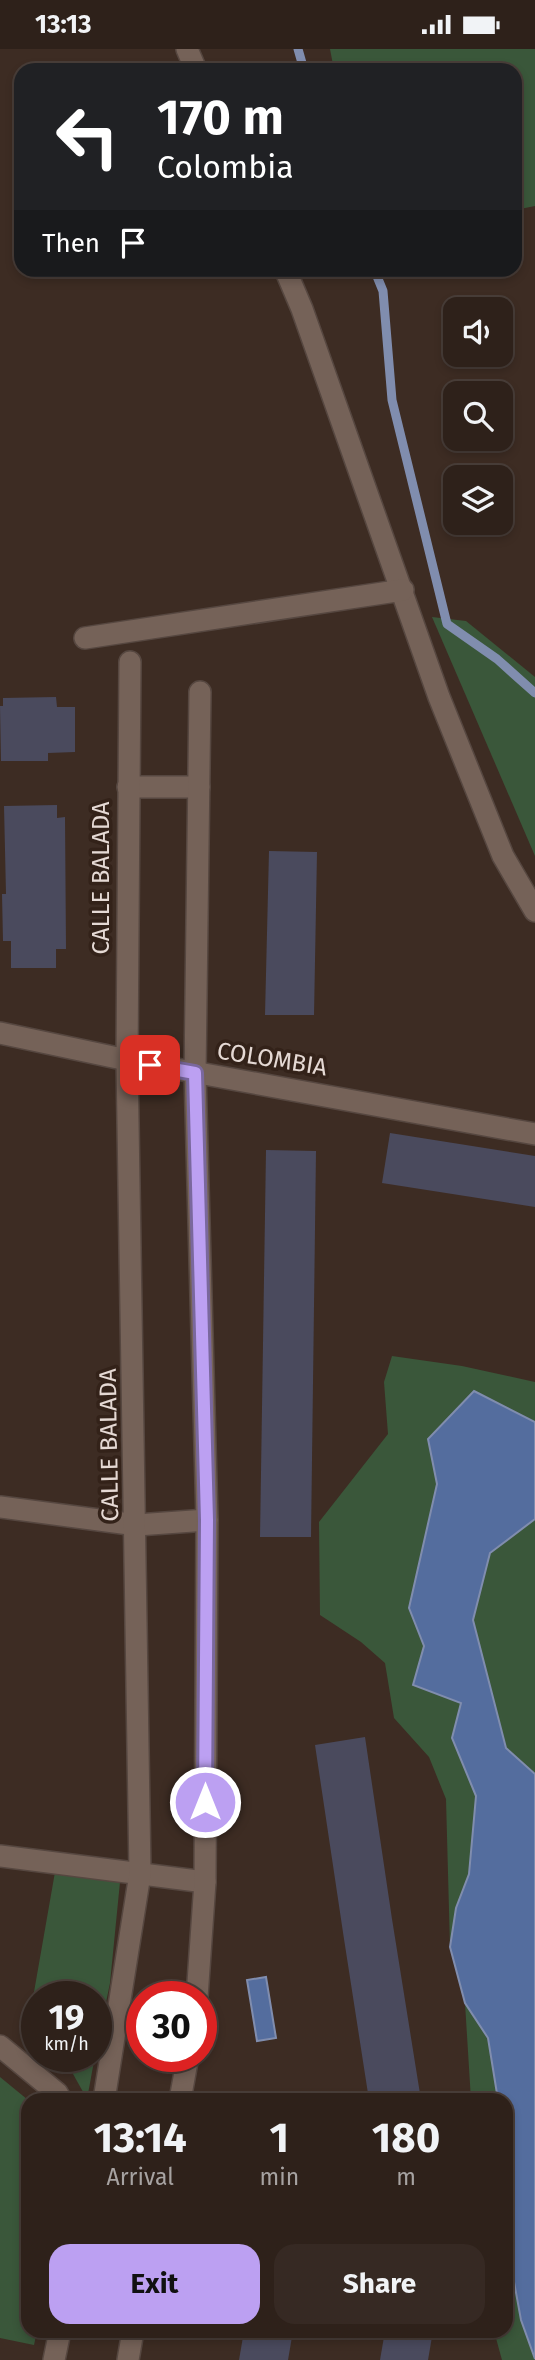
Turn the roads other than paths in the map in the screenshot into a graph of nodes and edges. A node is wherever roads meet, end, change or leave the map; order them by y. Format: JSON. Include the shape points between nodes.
{"nodes":[{"id":1,"x":288,"y":277,"type":"edge"},
{"id":2,"x":403,"y":590,"type":"junction"},
{"id":3,"x":85,"y":638,"type":"dead end"},
{"id":4,"x":130,"y":662,"type":"dead end"},
{"id":5,"x":200,"y":692,"type":"dead end"},
{"id":6,"x":128,"y":787,"type":"junction"},
{"id":7,"x":199,"y":787,"type":"junction"},
{"id":8,"x":535,"y":911,"type":"edge"},
{"id":9,"x":0,"y":1033,"type":"edge"},
{"id":10,"x":127,"y":1061,"type":"junction"},
{"id":11,"x":195,"y":1073,"type":"junction"},
{"id":12,"x":535,"y":1134,"type":"edge"},
{"id":13,"x":0,"y":1507,"type":"edge"},
{"id":14,"x":207,"y":1520,"type":"junction"},
{"id":15,"x":136,"y":1525,"type":"junction"},
{"id":16,"x":0,"y":1856,"type":"edge"},
{"id":17,"x":140,"y":1874,"type":"junction"},
{"id":18,"x":205,"y":1882,"type":"junction"},
{"id":19,"x":198,"y":1981,"type":"edge"},
{"id":20,"x":0,"y":2046,"type":"edge"},
{"id":21,"x":185,"y":2072,"type":"edge"},
{"id":22,"x":57,"y":2093,"type":"edge"},
{"id":23,"x":105,"y":2093,"type":"edge"},
{"id":24,"x":181,"y":2093,"type":"edge"},
{"id":25,"x":59,"y":2338,"type":"edge"},
{"id":26,"x":132,"y":2338,"type":"edge"},
{"id":27,"x":54,"y":2360,"type":"edge"},
{"id":28,"x":128,"y":2360,"type":"edge"}],
"edges":[{"from":1,"to":2,"type":"street"},
{"from":2,"to":3,"type":"street"},
{"from":2,"to":8,"type":"street","via":[[439,697],[503,856]]},
{"from":4,"to":6,"type":"street","name":"CALLE BALADA"},
{"from":5,"to":7,"type":"street"},
{"from":6,"to":7,"type":"street"},
{"from":6,"to":10,"type":"street","name":"CALLE BALADA"},
{"from":7,"to":11,"type":"street"},
{"from":9,"to":10,"type":"street","name":"COLOMBIA"},
{"from":10,"to":11,"type":"street","name":"COLOMBIA"},
{"from":10,"to":15,"type":"street","name":"CALLE BALADA"},
{"from":11,"to":12,"type":"street","name":"COLOMBIA"},
{"from":11,"to":14,"type":"street"},
{"from":13,"to":15,"type":"street"},
{"from":14,"to":15,"type":"street"},
{"from":14,"to":18,"type":"street"},
{"from":15,"to":17,"type":"street","name":"CALLE BALADA"},
{"from":16,"to":17,"type":"street"},
{"from":17,"to":18,"type":"street"},
{"from":17,"to":23,"type":"street","name":"CALLE BALADA"},
{"from":18,"to":19,"type":"street"},
{"from":20,"to":22,"type":"street"},
{"from":21,"to":24,"type":"street"},
{"from":25,"to":27,"type":"street"},
{"from":26,"to":28,"type":"street"}]}
